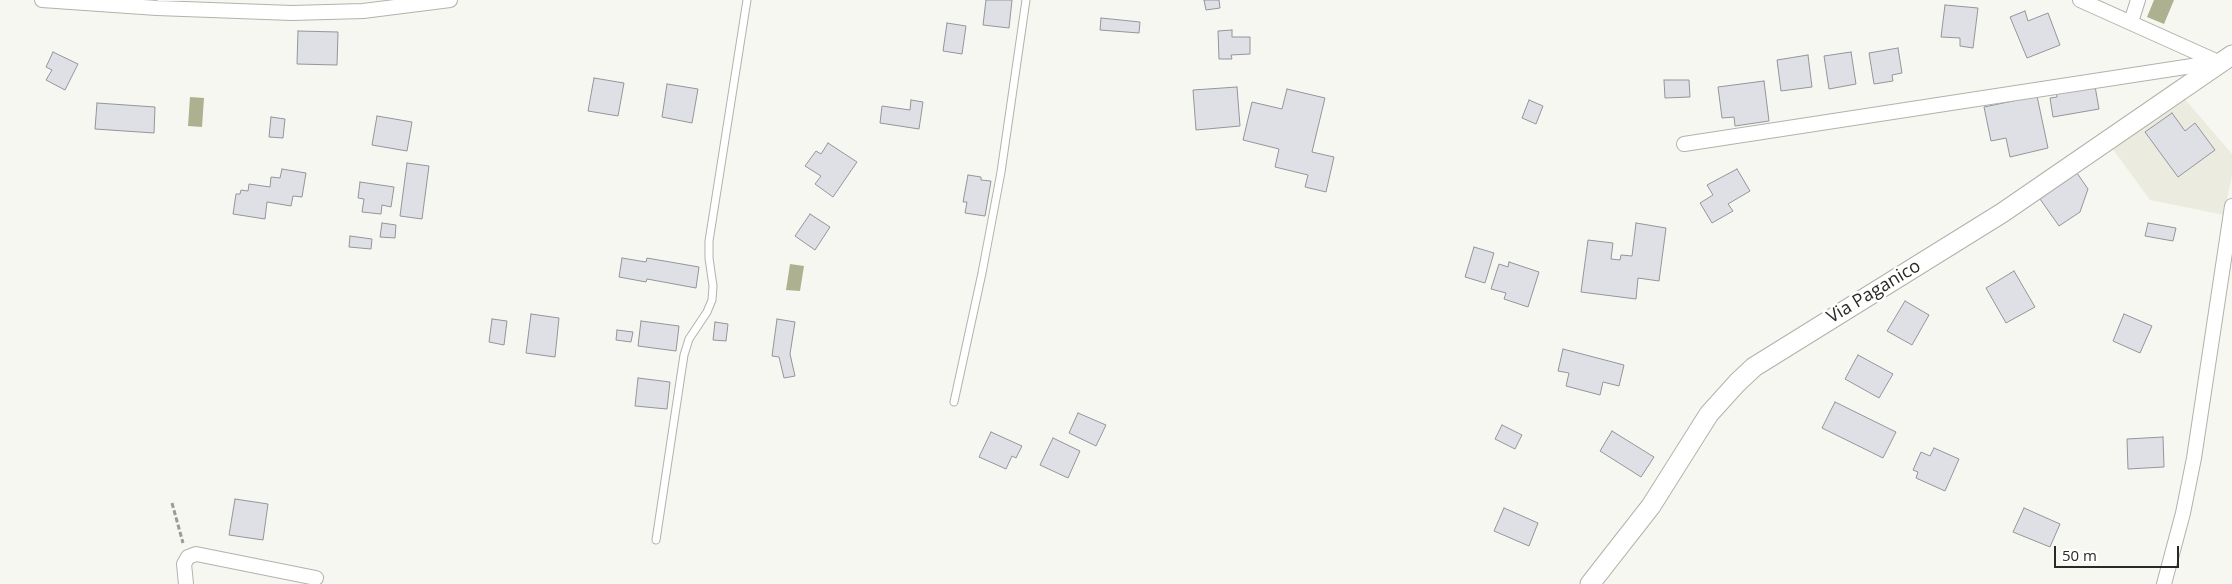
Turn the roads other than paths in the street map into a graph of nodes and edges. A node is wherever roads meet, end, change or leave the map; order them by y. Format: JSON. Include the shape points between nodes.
{"nodes":[{"id":1,"x":42,"y":0,"type":"edge"},
{"id":2,"x":450,"y":0,"type":"edge"},
{"id":3,"x":747,"y":0,"type":"edge"},
{"id":4,"x":1026,"y":0,"type":"edge"},
{"id":5,"x":2080,"y":0,"type":"edge"},
{"id":6,"x":2138,"y":0,"type":"edge"},
{"id":7,"x":384,"y":5,"type":"edge"},
{"id":8,"x":2131,"y":22,"type":"junction"},
{"id":9,"x":2225,"y":59,"type":"edge"},
{"id":10,"x":1684,"y":144,"type":"dead end"},
{"id":11,"x":2232,"y":206,"type":"edge"},
{"id":12,"x":954,"y":402,"type":"dead end"},
{"id":13,"x":656,"y":540,"type":"dead end"},
{"id":14,"x":316,"y":578,"type":"dead end"},
{"id":15,"x":186,"y":584,"type":"edge"},
{"id":16,"x":1590,"y":584,"type":"edge"},
{"id":17,"x":2164,"y":584,"type":"edge"}],
"edges":[{"from":1,"to":7,"type":"street","via":[[280,13]]},
{"from":2,"to":7,"type":"street"},
{"from":3,"to":13,"type":"lane","via":[[709,241],[712,300],[708,312],[689,339],[684,355]]},
{"from":4,"to":12,"type":"lane","via":[[1001,172]]},
{"from":5,"to":8,"type":"street"},
{"from":6,"to":8,"type":"street"},
{"from":8,"to":9,"type":"street"},
{"from":9,"to":10,"type":"street"},
{"from":9,"to":16,"type":"street","name":"Via Paganico","via":[[2009,209],[1754,367],[1709,414],[1651,506]]},
{"from":11,"to":17,"type":"street","via":[[2194,458]]},
{"from":14,"to":15,"type":"street","via":[[201,554],[188,557],[184,564]]}]}
